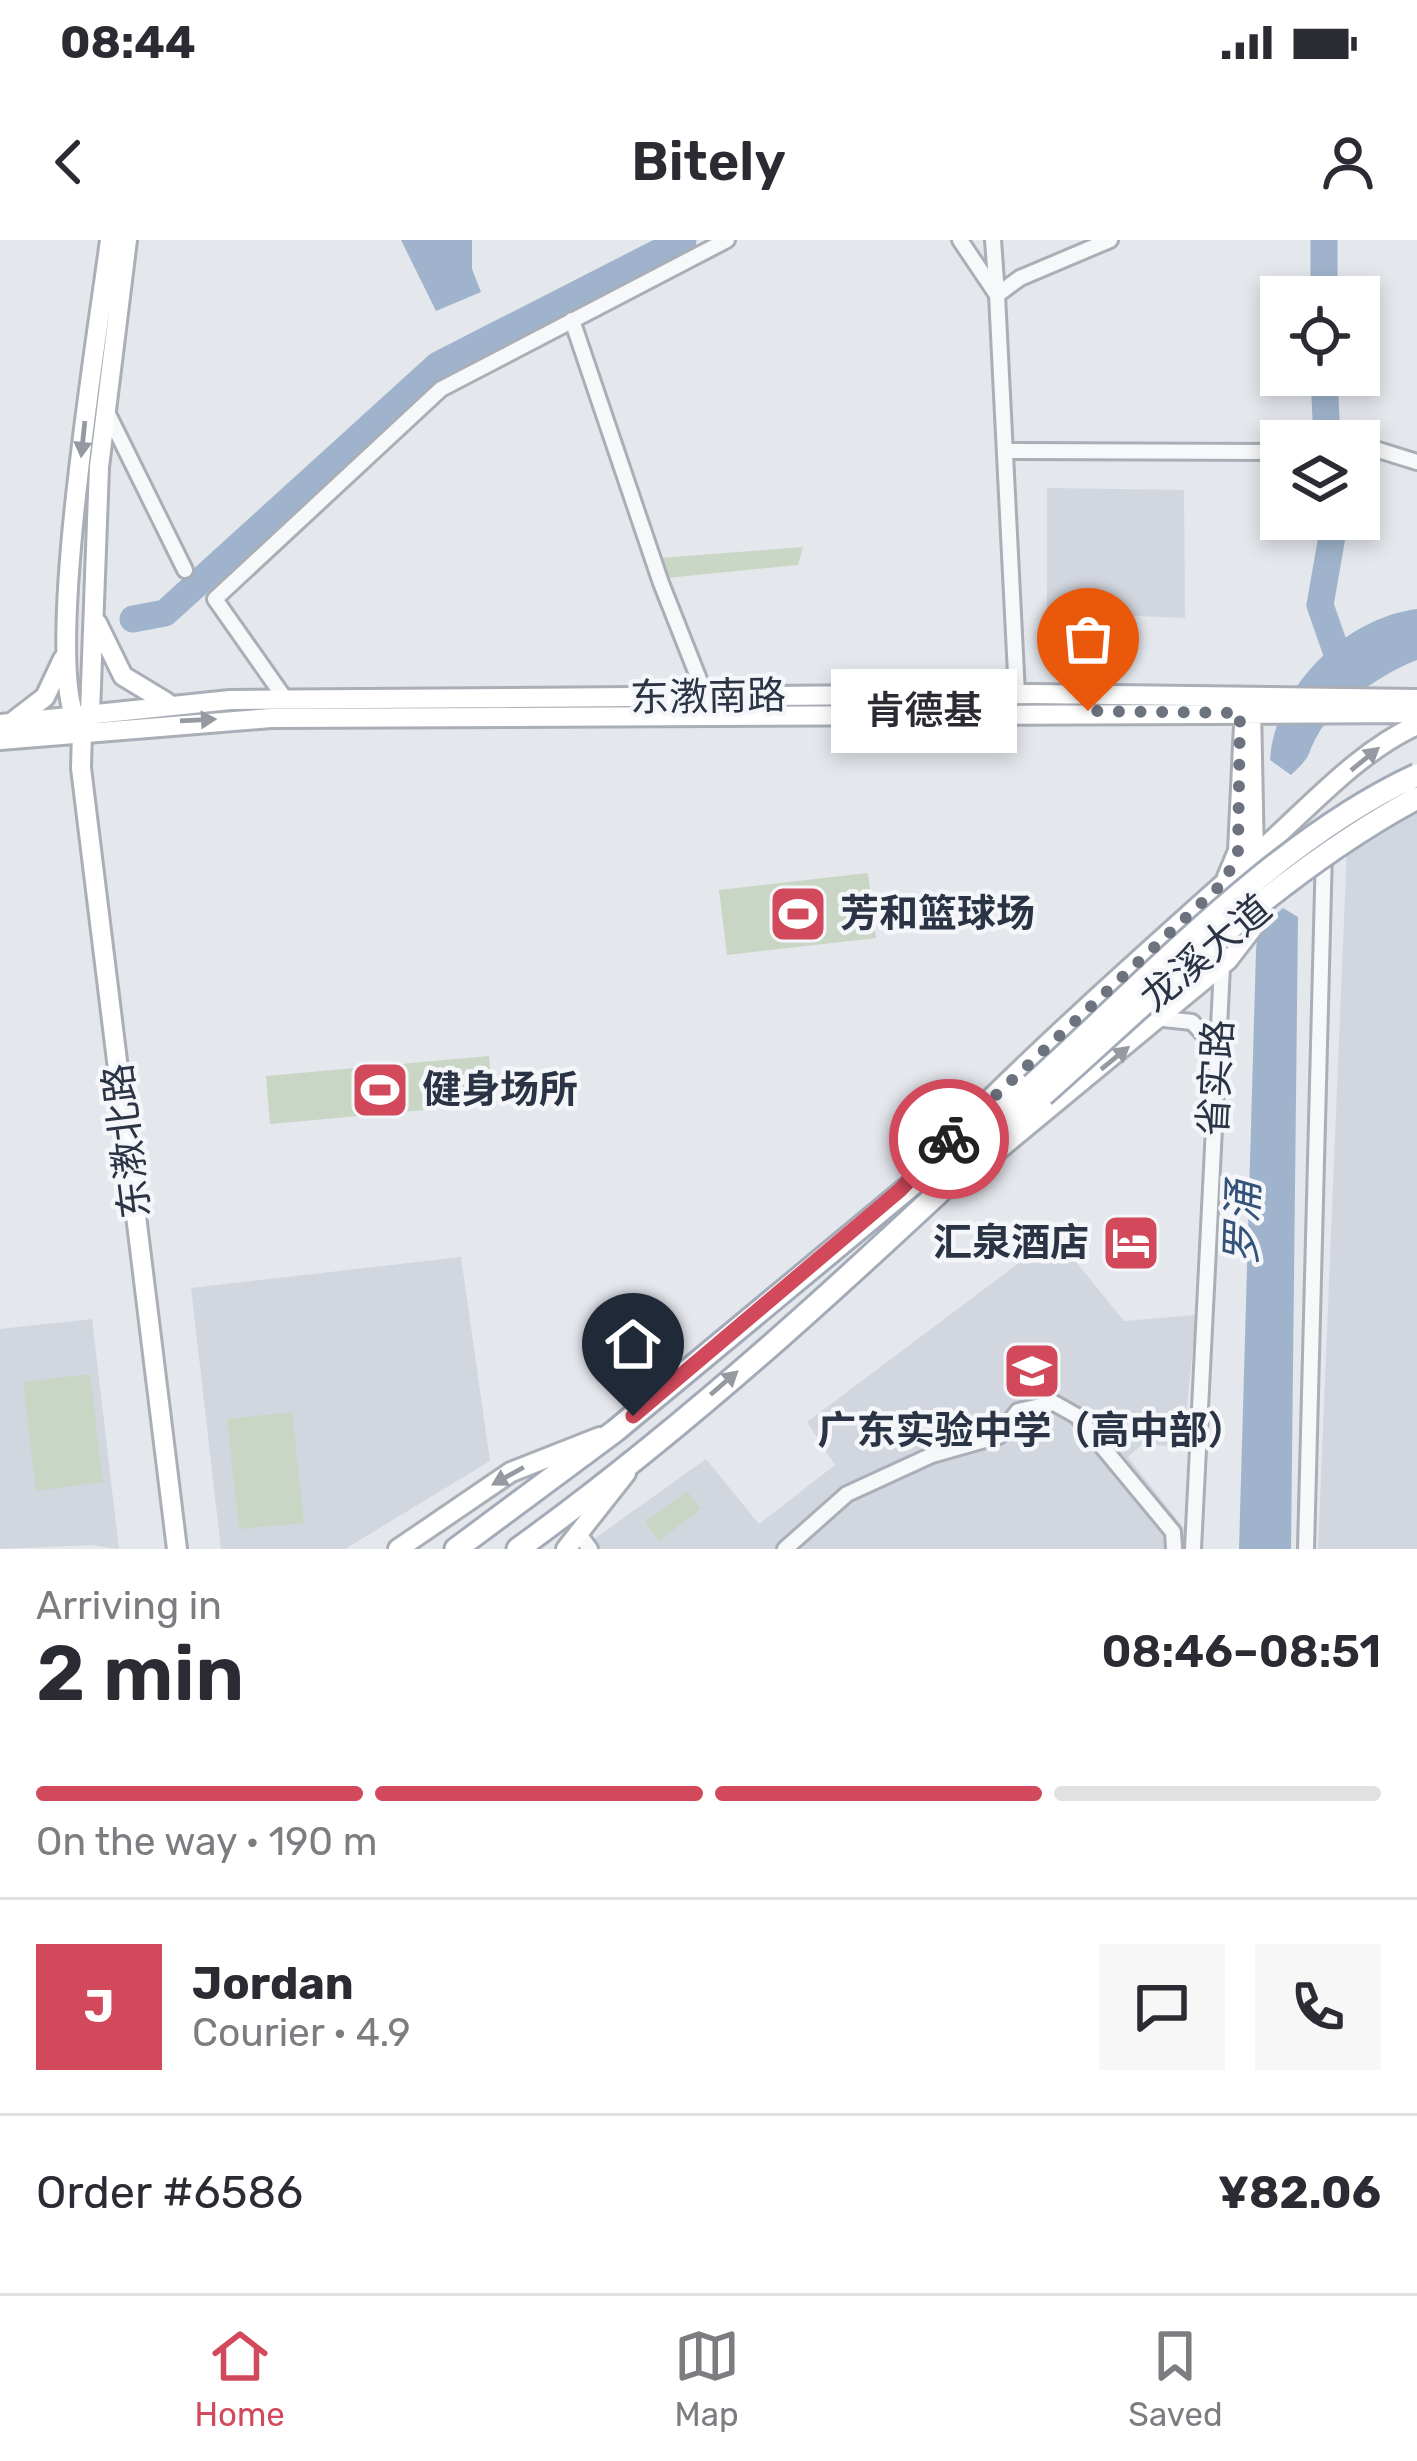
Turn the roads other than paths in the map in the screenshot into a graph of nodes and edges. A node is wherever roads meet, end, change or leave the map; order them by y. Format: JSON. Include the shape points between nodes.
{"nodes":[{"id":1,"x":110,"y":240,"type":"edge"},
{"id":2,"x":127,"y":240,"type":"edge"},
{"id":3,"x":727,"y":240,"type":"edge"},
{"id":4,"x":960,"y":240,"type":"edge"},
{"id":5,"x":993,"y":240,"type":"edge"},
{"id":6,"x":1110,"y":240,"type":"edge"},
{"id":7,"x":998,"y":295,"type":"junction"},
{"id":8,"x":572,"y":320,"type":"junction"},
{"id":9,"x":104,"y":408,"type":"junction"},
{"id":10,"x":1005,"y":451,"type":"junction"},
{"id":11,"x":1380,"y":451,"type":"edge"},
{"id":12,"x":1260,"y":452,"type":"edge"},
{"id":13,"x":1417,"y":462,"type":"edge"},
{"id":14,"x":185,"y":570,"type":"dead end"},
{"id":15,"x":93,"y":613,"type":"junction"},
{"id":16,"x":69,"y":644,"type":"junction"},
{"id":17,"x":1017,"y":694,"type":"junction"},
{"id":18,"x":706,"y":697,"type":"junction"},
{"id":19,"x":1417,"y":699,"type":"edge"},
{"id":20,"x":286,"y":700,"type":"junction"},
{"id":21,"x":170,"y":703,"type":"junction"},
{"id":22,"x":1368,"y":706,"type":"junction"},
{"id":23,"x":1247,"y":708,"type":"junction"},
{"id":24,"x":1417,"y":712,"type":"edge"},
{"id":25,"x":81,"y":720,"type":"junction"},
{"id":26,"x":6,"y":723,"type":"edge"},
{"id":27,"x":1417,"y":725,"type":"edge"},
{"id":28,"x":0,"y":740,"type":"edge"},
{"id":29,"x":1417,"y":775,"type":"edge"},
{"id":30,"x":1327,"y":792,"type":"junction"},
{"id":31,"x":1417,"y":798,"type":"edge"},
{"id":32,"x":1254,"y":856,"type":"junction"},
{"id":33,"x":1225,"y":881,"type":"junction"},
{"id":34,"x":1225,"y":964,"type":"junction"},
{"id":35,"x":1164,"y":1019,"type":"junction"},
{"id":36,"x":1217,"y":1049,"type":"junction"},
{"id":37,"x":1037,"y":1090,"type":"junction"},
{"id":38,"x":900,"y":1190,"type":"junction"},
{"id":39,"x":924,"y":1207,"type":"junction"},
{"id":40,"x":615,"y":1431,"type":"junction"},
{"id":41,"x":635,"y":1460,"type":"junction"},
{"id":42,"x":578,"y":1544,"type":"edge"},
{"id":43,"x":177,"y":1549,"type":"edge"},
{"id":44,"x":398,"y":1549,"type":"edge"},
{"id":45,"x":456,"y":1549,"type":"edge"},
{"id":46,"x":518,"y":1549,"type":"edge"},
{"id":47,"x":785,"y":1549,"type":"edge"},
{"id":48,"x":1174,"y":1549,"type":"edge"},
{"id":49,"x":1193,"y":1549,"type":"edge"},
{"id":50,"x":1306,"y":1549,"type":"edge"}],
"edges":[{"from":1,"to":16,"type":"street","name":"东漖北路","one_way":true,"via":[[83,433]]},
{"from":2,"to":9,"type":"street","name":"东漖北路"},
{"from":3,"to":8,"type":"street"},
{"from":4,"to":7,"type":"street"},
{"from":5,"to":7,"type":"street"},
{"from":6,"to":7,"type":"street"},
{"from":7,"to":10,"type":"street"},
{"from":8,"to":18,"type":"street"},
{"from":8,"to":20,"type":"street","via":[[441,389],[215,599]]},
{"from":9,"to":14,"type":"street"},
{"from":9,"to":15,"type":"street","name":"东漖北路"},
{"from":10,"to":12,"type":"street"},
{"from":10,"to":17,"type":"street"},
{"from":11,"to":13,"type":"street"},
{"from":15,"to":21,"type":"street","via":[[123,676]]},
{"from":15,"to":25,"type":"street","name":"东漖北路"},
{"from":16,"to":25,"type":"street","name":"东漖北路"},
{"from":16,"to":26,"type":"street","via":[[45,697]]},
{"from":17,"to":18,"type":"street","name":"东漖南路"},
{"from":17,"to":23,"type":"street","name":"东漖南路"},
{"from":18,"to":20,"type":"street","name":"东漖南路"},
{"from":19,"to":22,"type":"street","name":"东漖南路"},
{"from":20,"to":21,"type":"street","name":"东漖南路"},
{"from":21,"to":25,"type":"street","name":"东漖南路"},
{"from":22,"to":23,"type":"street","name":"东漖南路","via":[[1274,714]]},
{"from":22,"to":23,"type":"street","name":"东漖南路","via":[[1286,697]]},
{"from":22,"to":24,"type":"street","name":"东漖南路"},
{"from":25,"to":23,"type":"street","name":"东漖南路","one_way":true},
{"from":23,"to":32,"type":"street"},
{"from":23,"to":33,"type":"street","via":[[1238,851]]},
{"from":25,"to":26,"type":"street","name":"东漖南路"},
{"from":25,"to":28,"type":"street","name":"东漖南路"},
{"from":25,"to":43,"type":"street","name":"东漖北路","via":[[91,860]]},
{"from":30,"to":27,"type":"street","one_way":true},
{"from":29,"to":37,"type":"main road","name":"龙溪大道","bridge":true,"via":[[1263,877]]},
{"from":30,"to":32,"type":"street"},
{"from":30,"to":50,"type":"street"},
{"from":31,"to":37,"type":"main road","name":"龙溪大道","bridge":true,"via":[[1265,901]]},
{"from":32,"to":33,"type":"street"},
{"from":32,"to":34,"type":"street","via":[[1255,925]]},
{"from":33,"to":34,"type":"street","via":[[1239,916]]},
{"from":33,"to":38,"type":"street","via":[[1009,1078]]},
{"from":34,"to":35,"type":"street"},
{"from":34,"to":36,"type":"street","name":"省实路"},
{"from":35,"to":36,"type":"street","via":[[1192,1022]]},
{"from":39,"to":35,"type":"street","one_way":true},
{"from":36,"to":49,"type":"street","name":"省实路"},
{"from":37,"to":38,"type":"main road","name":"龙溪大道"},
{"from":37,"to":39,"type":"main road","name":"龙溪大道"},
{"from":38,"to":40,"type":"main road","name":"龙溪大道"},
{"from":41,"to":39,"type":"main road","name":"龙溪大道","one_way":true},
{"from":40,"to":44,"type":"street","one_way":true,"via":[[512,1472]]},
{"from":40,"to":45,"type":"main road","name":"龙溪大道"},
{"from":41,"to":42,"type":"street"},
{"from":41,"to":46,"type":"main road","name":"龙溪大道"},
{"from":47,"to":48,"type":"street","via":[[878,1477],[999,1436],[1018,1412],[1054,1403],[1077,1416],[1173,1532]]}]}
